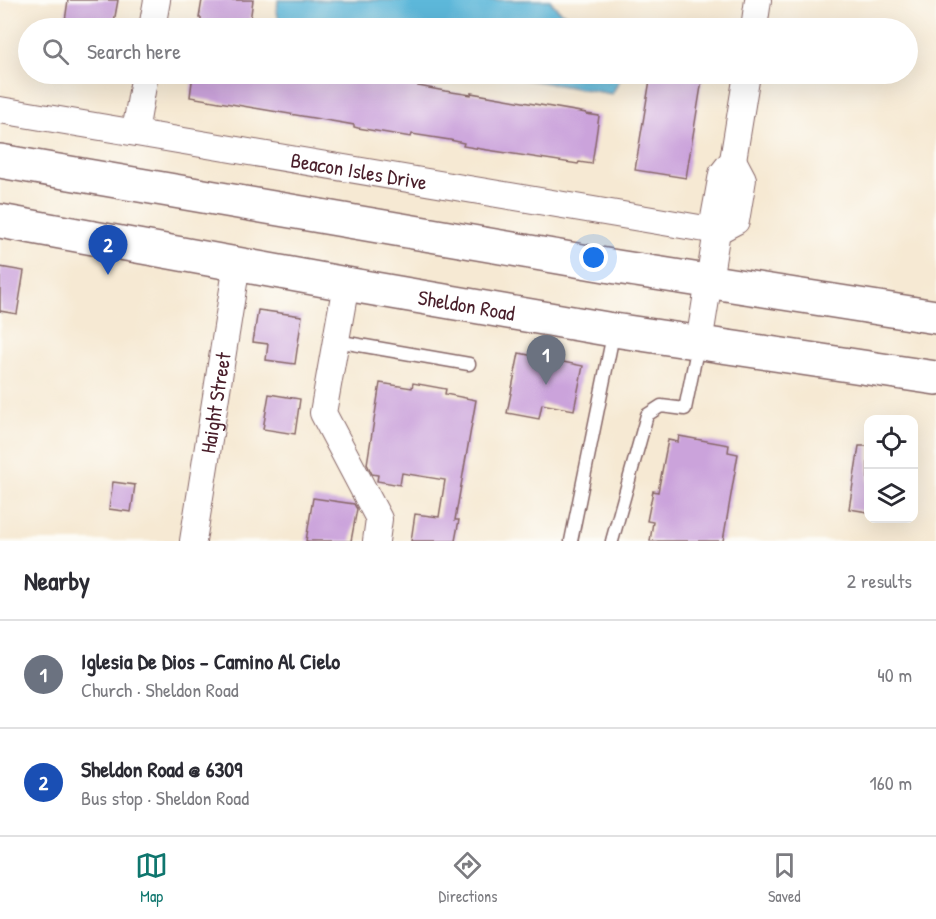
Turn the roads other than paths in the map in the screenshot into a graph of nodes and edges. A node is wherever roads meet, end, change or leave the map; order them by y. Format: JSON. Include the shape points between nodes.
{"nodes":[{"id":1,"x":157,"y":0,"type":"edge"},
{"id":2,"x":758,"y":0,"type":"edge"},
{"id":3,"x":154,"y":18,"type":"edge"},
{"id":4,"x":755,"y":18,"type":"edge"},
{"id":5,"x":143,"y":84,"type":"edge"},
{"id":6,"x":745,"y":84,"type":"edge"},
{"id":7,"x":0,"y":110,"type":"edge"},
{"id":8,"x":135,"y":132,"type":"junction"},
{"id":9,"x":0,"y":161,"type":"edge"},
{"id":10,"x":0,"y":221,"type":"edge"},
{"id":11,"x":717,"y":231,"type":"junction"},
{"id":12,"x":237,"y":264,"type":"junction"},
{"id":13,"x":709,"y":283,"type":"junction"},
{"id":14,"x":346,"y":284,"type":"junction"},
{"id":15,"x":936,"y":317,"type":"edge"},
{"id":16,"x":614,"y":330,"type":"junction"},
{"id":17,"x":336,"y":341,"type":"junction"},
{"id":18,"x":699,"y":344,"type":"junction"},
{"id":19,"x":469,"y":364,"type":"dead end"},
{"id":20,"x":936,"y":378,"type":"edge"},
{"id":21,"x":194,"y":541,"type":"edge"},
{"id":22,"x":376,"y":541,"type":"edge"},
{"id":23,"x":571,"y":541,"type":"edge"},
{"id":24,"x":612,"y":541,"type":"edge"}],
"edges":[{"from":1,"to":3,"type":"street"},
{"from":2,"to":4,"type":"street"},
{"from":5,"to":8,"type":"street"},
{"from":6,"to":11,"type":"street","via":[[733,160],[743,179],[736,221]]},
{"from":7,"to":8,"type":"street","name":"Beacon Isles Drive"},
{"from":8,"to":11,"type":"street","name":"Beacon Isles Drive"},
{"from":9,"to":13,"type":"main road"},
{"from":10,"to":12,"type":"main road","name":"Sheldon Road"},
{"from":11,"to":13,"type":"street"},
{"from":12,"to":14,"type":"main road","name":"Sheldon Road"},
{"from":12,"to":21,"type":"street","name":"Haight Street"},
{"from":13,"to":15,"type":"main road"},
{"from":13,"to":18,"type":"street"},
{"from":14,"to":16,"type":"main road","name":"Sheldon Road"},
{"from":14,"to":17,"type":"street"},
{"from":16,"to":18,"type":"main road","name":"Sheldon Road"},
{"from":16,"to":23,"type":"lane"},
{"from":17,"to":19,"type":"lane"},
{"from":17,"to":22,"type":"street","via":[[323,413],[380,519]]},
{"from":18,"to":20,"type":"main road","name":"Sheldon Road"},
{"from":18,"to":24,"type":"lane","via":[[685,409],[661,406],[647,415]]}]}
